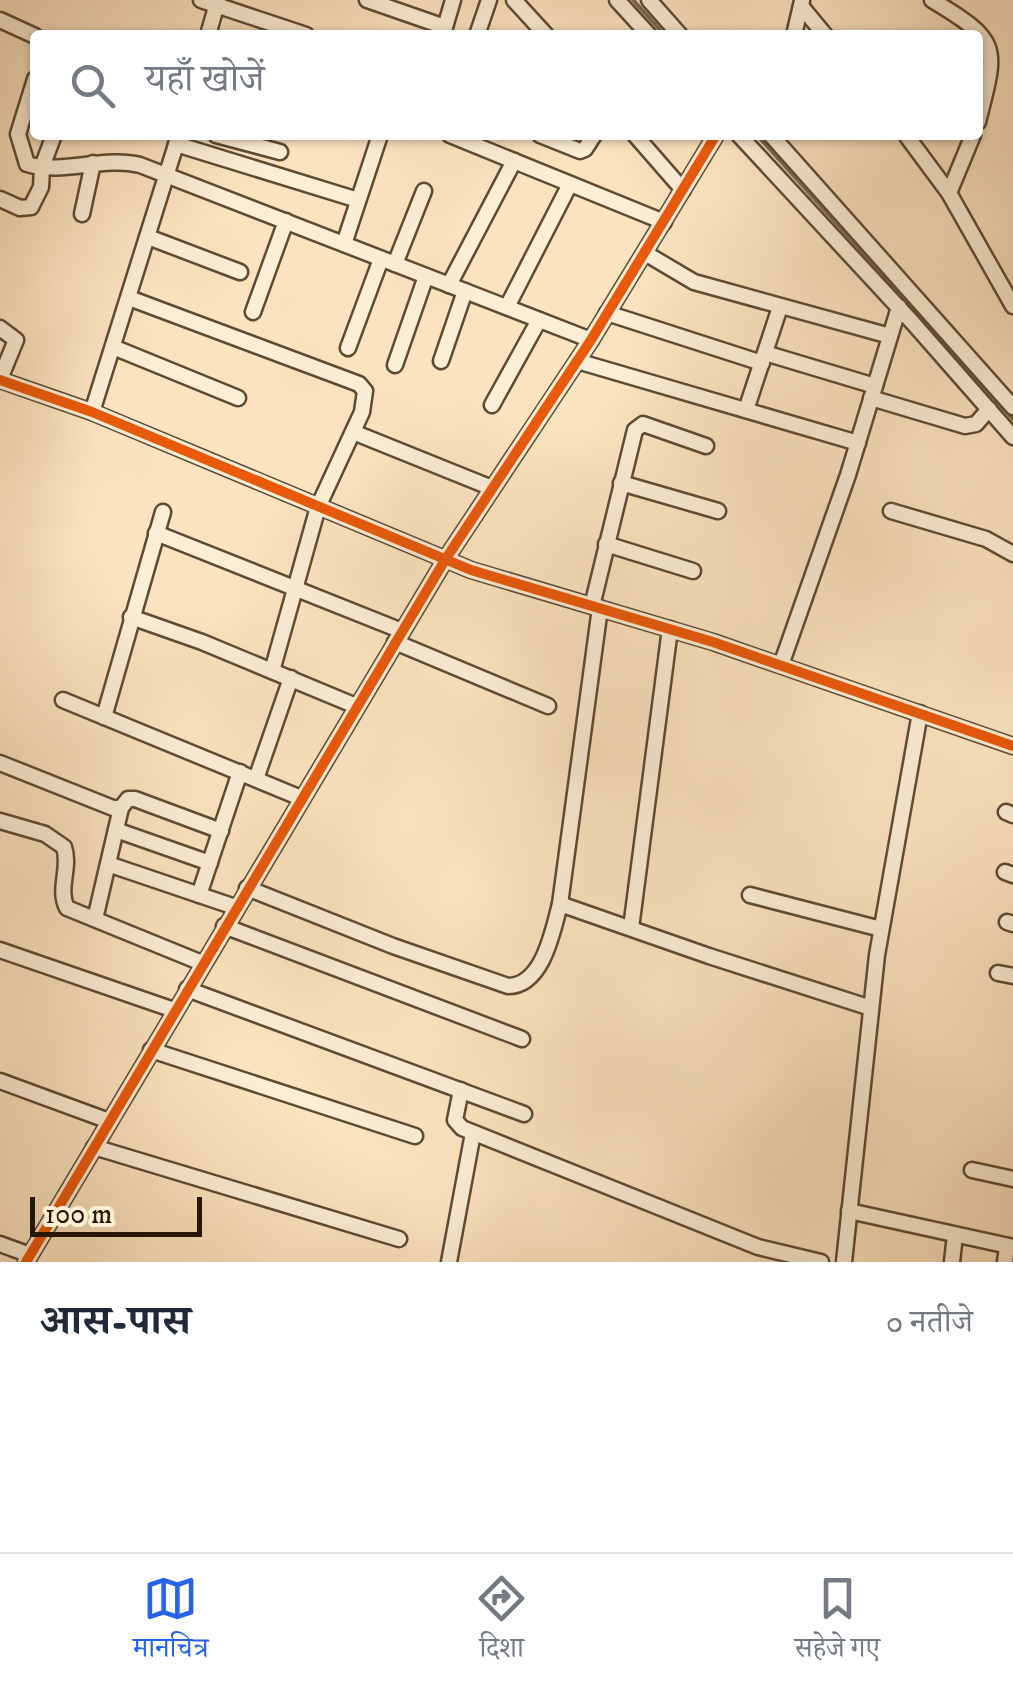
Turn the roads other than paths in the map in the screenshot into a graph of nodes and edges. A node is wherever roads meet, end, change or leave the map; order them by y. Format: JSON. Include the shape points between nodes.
{"nodes":[{"id":1,"x":200,"y":0,"type":"edge"},
{"id":2,"x":367,"y":0,"type":"edge"},
{"id":3,"x":453,"y":0,"type":"edge"},
{"id":4,"x":489,"y":0,"type":"edge"},
{"id":5,"x":514,"y":0,"type":"edge"},
{"id":6,"x":617,"y":0,"type":"edge"},
{"id":7,"x":648,"y":0,"type":"edge"},
{"id":8,"x":932,"y":0,"type":"edge"},
{"id":9,"x":218,"y":2,"type":"edge"},
{"id":10,"x":801,"y":3,"type":"edge"},
{"id":11,"x":0,"y":20,"type":"edge"},
{"id":12,"x":531,"y":28,"type":"edge"},
{"id":13,"x":210,"y":30,"type":"edge"},
{"id":14,"x":293,"y":30,"type":"edge"},
{"id":15,"x":442,"y":30,"type":"edge"},
{"id":16,"x":444,"y":30,"type":"edge"},
{"id":17,"x":479,"y":30,"type":"edge"},
{"id":18,"x":644,"y":30,"type":"edge"},
{"id":19,"x":675,"y":30,"type":"edge"},
{"id":20,"x":795,"y":30,"type":"edge"},
{"id":21,"x":821,"y":30,"type":"edge"},
{"id":22,"x":977,"y":30,"type":"edge"},
{"id":23,"x":30,"y":34,"type":"edge"},
{"id":24,"x":983,"y":39,"type":"edge"},
{"id":25,"x":30,"y":95,"type":"edge"},
{"id":26,"x":983,"y":103,"type":"edge"},
{"id":27,"x":52,"y":140,"type":"edge"},
{"id":28,"x":178,"y":140,"type":"edge"},
{"id":29,"x":235,"y":140,"type":"edge"},
{"id":30,"x":378,"y":140,"type":"edge"},
{"id":31,"x":462,"y":140,"type":"edge"},
{"id":32,"x":552,"y":140,"type":"edge"},
{"id":33,"x":592,"y":140,"type":"edge"},
{"id":34,"x":639,"y":140,"type":"edge"},
{"id":35,"x":713,"y":140,"type":"edge"},
{"id":36,"x":744,"y":140,"type":"edge"},
{"id":37,"x":775,"y":140,"type":"edge"},
{"id":38,"x":910,"y":140,"type":"edge"},
{"id":39,"x":971,"y":140,"type":"edge"},
{"id":40,"x":280,"y":152,"type":"dead end"},
{"id":41,"x":514,"y":161,"type":"junction"},
{"id":42,"x":92,"y":163,"type":"junction"},
{"id":43,"x":42,"y":167,"type":"junction"},
{"id":44,"x":168,"y":174,"type":"junction"},
{"id":45,"x":570,"y":184,"type":"junction"},
{"id":46,"x":683,"y":190,"type":"junction"},
{"id":47,"x":424,"y":191,"type":"dead end"},
{"id":48,"x":949,"y":193,"type":"junction"},
{"id":49,"x":0,"y":199,"type":"edge"},
{"id":50,"x":358,"y":200,"type":"junction"},
{"id":51,"x":82,"y":214,"type":"dead end"},
{"id":52,"x":286,"y":221,"type":"junction"},
{"id":53,"x":664,"y":222,"type":"junction"},
{"id":54,"x":148,"y":237,"type":"junction"},
{"id":55,"x":344,"y":244,"type":"junction"},
{"id":56,"x":644,"y":253,"type":"junction"},
{"id":57,"x":388,"y":262,"type":"junction"},
{"id":58,"x":240,"y":272,"type":"dead end"},
{"id":59,"x":426,"y":276,"type":"junction"},
{"id":60,"x":449,"y":285,"type":"junction"},
{"id":61,"x":465,"y":291,"type":"junction"},
{"id":62,"x":128,"y":298,"type":"junction"},
{"id":63,"x":1013,"y":306,"type":"edge"},
{"id":64,"x":507,"y":307,"type":"junction"},
{"id":65,"x":780,"y":307,"type":"junction"},
{"id":66,"x":899,"y":308,"type":"junction"},
{"id":67,"x":253,"y":312,"type":"dead end"},
{"id":68,"x":607,"y":313,"type":"junction"},
{"id":69,"x":539,"y":320,"type":"junction"},
{"id":70,"x":0,"y":328,"type":"edge"},
{"id":71,"x":890,"y":336,"type":"junction"},
{"id":72,"x":590,"y":340,"type":"junction"},
{"id":73,"x":113,"y":347,"type":"junction"},
{"id":74,"x":348,"y":348,"type":"dead end"},
{"id":75,"x":763,"y":358,"type":"junction"},
{"id":76,"x":576,"y":360,"type":"junction"},
{"id":77,"x":441,"y":361,"type":"dead end"},
{"id":78,"x":394,"y":366,"type":"dead end"},
{"id":79,"x":0,"y":380,"type":"edge"},
{"id":80,"x":873,"y":392,"type":"junction"},
{"id":81,"x":238,"y":398,"type":"dead end"},
{"id":82,"x":492,"y":405,"type":"dead end"},
{"id":83,"x":1013,"y":407,"type":"edge"},
{"id":84,"x":989,"y":409,"type":"junction"},
{"id":85,"x":746,"y":410,"type":"junction"},
{"id":86,"x":92,"y":412,"type":"junction"},
{"id":87,"x":352,"y":432,"type":"junction"},
{"id":88,"x":1013,"y":436,"type":"edge"},
{"id":89,"x":858,"y":443,"type":"junction"},
{"id":90,"x":706,"y":446,"type":"dead end"},
{"id":91,"x":620,"y":483,"type":"junction"},
{"id":92,"x":492,"y":488,"type":"junction"},
{"id":93,"x":318,"y":507,"type":"junction"},
{"id":94,"x":718,"y":511,"type":"dead end"},
{"id":95,"x":892,"y":511,"type":"dead end"},
{"id":96,"x":163,"y":512,"type":"dead end"},
{"id":97,"x":156,"y":533,"type":"junction"},
{"id":98,"x":606,"y":544,"type":"junction"},
{"id":99,"x":1013,"y":554,"type":"edge"},
{"id":100,"x":444,"y":560,"type":"junction"},
{"id":101,"x":693,"y":571,"type":"dead end"},
{"id":102,"x":294,"y":588,"type":"junction"},
{"id":103,"x":596,"y":607,"type":"junction"},
{"id":104,"x":130,"y":617,"type":"junction"},
{"id":105,"x":670,"y":629,"type":"junction"},
{"id":106,"x":398,"y":637,"type":"junction"},
{"id":107,"x":781,"y":665,"type":"junction"},
{"id":108,"x":272,"y":670,"type":"junction"},
{"id":109,"x":290,"y":678,"type":"junction"},
{"id":110,"x":63,"y":700,"type":"dead end"},
{"id":111,"x":356,"y":706,"type":"junction"},
{"id":112,"x":548,"y":706,"type":"dead end"},
{"id":113,"x":920,"y":712,"type":"junction"},
{"id":114,"x":104,"y":717,"type":"junction"},
{"id":115,"x":1013,"y":746,"type":"edge"},
{"id":116,"x":0,"y":762,"type":"edge"},
{"id":117,"x":240,"y":772,"type":"junction"},
{"id":118,"x":256,"y":779,"type":"junction"},
{"id":119,"x":301,"y":798,"type":"junction"},
{"id":120,"x":121,"y":808,"type":"junction"},
{"id":121,"x":0,"y":822,"type":"edge"},
{"id":122,"x":116,"y":830,"type":"junction"},
{"id":123,"x":220,"y":831,"type":"junction"},
{"id":124,"x":210,"y":863,"type":"junction"},
{"id":125,"x":108,"y":864,"type":"junction"},
{"id":126,"x":247,"y":888,"type":"junction"},
{"id":127,"x":750,"y":895,"type":"dead end"},
{"id":128,"x":200,"y":896,"type":"junction"},
{"id":129,"x":560,"y":904,"type":"junction"},
{"id":130,"x":236,"y":907,"type":"junction"},
{"id":131,"x":95,"y":919,"type":"junction"},
{"id":132,"x":224,"y":926,"type":"junction"},
{"id":133,"x":631,"y":928,"type":"junction"},
{"id":134,"x":882,"y":929,"type":"junction"},
{"id":135,"x":0,"y":950,"type":"edge"},
{"id":136,"x":202,"y":962,"type":"junction"},
{"id":137,"x":187,"y":989,"type":"junction"},
{"id":138,"x":871,"y":1008,"type":"junction"},
{"id":139,"x":174,"y":1010,"type":"junction"},
{"id":140,"x":522,"y":1039,"type":"dead end"},
{"id":141,"x":151,"y":1050,"type":"junction"},
{"id":142,"x":0,"y":1081,"type":"edge"},
{"id":143,"x":462,"y":1090,"type":"junction"},
{"id":144,"x":524,"y":1114,"type":"dead end"},
{"id":145,"x":109,"y":1121,"type":"junction"},
{"id":146,"x":473,"y":1133,"type":"junction"},
{"id":147,"x":415,"y":1136,"type":"dead end"},
{"id":148,"x":94,"y":1147,"type":"junction"},
{"id":149,"x":972,"y":1170,"type":"dead end"},
{"id":150,"x":1013,"y":1179,"type":"edge"},
{"id":151,"x":849,"y":1211,"type":"junction"},
{"id":152,"x":955,"y":1235,"type":"junction"},
{"id":153,"x":399,"y":1240,"type":"dead end"},
{"id":154,"x":0,"y":1244,"type":"edge"},
{"id":155,"x":1010,"y":1246,"type":"edge"},
{"id":156,"x":28,"y":1258,"type":"edge"},
{"id":157,"x":449,"y":1262,"type":"edge"},
{"id":158,"x":821,"y":1262,"type":"edge"},
{"id":159,"x":844,"y":1262,"type":"edge"},
{"id":160,"x":952,"y":1262,"type":"edge"},
{"id":161,"x":1005,"y":1262,"type":"edge"}],
"edges":[{"from":1,"to":9,"type":"street"},
{"from":2,"to":15,"type":"street"},
{"from":3,"to":16,"type":"street"},
{"from":4,"to":17,"type":"street"},
{"from":5,"to":12,"type":"street"},
{"from":6,"to":18,"type":"street"},
{"from":7,"to":19,"type":"street"},
{"from":8,"to":22,"type":"street"},
{"from":9,"to":13,"type":"street"},
{"from":9,"to":14,"type":"street"},
{"from":10,"to":20,"type":"street"},
{"from":10,"to":21,"type":"street"},
{"from":11,"to":23,"type":"street"},
{"from":24,"to":26,"type":"street","via":[[993,66]]},
{"from":25,"to":43,"type":"street","via":[[18,134],[24,160]]},
{"from":27,"to":43,"type":"street"},
{"from":28,"to":44,"type":"street"},
{"from":28,"to":50,"type":"street"},
{"from":29,"to":40,"type":"street"},
{"from":30,"to":50,"type":"street"},
{"from":31,"to":41,"type":"street"},
{"from":32,"to":33,"type":"street","via":[[580,151]]},
{"from":34,"to":46,"type":"street"},
{"from":35,"to":46,"type":"street"},
{"from":36,"to":66,"type":"street"},
{"from":37,"to":83,"type":"street"},
{"from":38,"to":48,"type":"street"},
{"from":39,"to":48,"type":"street"},
{"from":41,"to":45,"type":"street"},
{"from":41,"to":60,"type":"street"},
{"from":42,"to":43,"type":"street"},
{"from":42,"to":44,"type":"street","via":[[123,162]]},
{"from":42,"to":51,"type":"street"},
{"from":43,"to":49,"type":"street","via":[[31,207]]},
{"from":44,"to":52,"type":"street"},
{"from":44,"to":54,"type":"street"},
{"from":45,"to":53,"type":"street"},
{"from":45,"to":64,"type":"street"},
{"from":46,"to":53,"type":"street"},
{"from":47,"to":57,"type":"street"},
{"from":48,"to":63,"type":"street"},
{"from":50,"to":55,"type":"street"},
{"from":52,"to":55,"type":"street"},
{"from":52,"to":67,"type":"street"},
{"from":53,"to":56,"type":"street"},
{"from":54,"to":58,"type":"street"},
{"from":54,"to":62,"type":"street"},
{"from":55,"to":57,"type":"street"},
{"from":56,"to":65,"type":"street","via":[[694,282]]},
{"from":56,"to":68,"type":"street"},
{"from":57,"to":59,"type":"street"},
{"from":57,"to":74,"type":"street"},
{"from":59,"to":60,"type":"street"},
{"from":59,"to":78,"type":"street"},
{"from":60,"to":61,"type":"street"},
{"from":61,"to":64,"type":"street"},
{"from":61,"to":77,"type":"street"},
{"from":62,"to":73,"type":"street"},
{"from":62,"to":87,"type":"street","via":[[358,384],[366,398]]},
{"from":64,"to":69,"type":"street"},
{"from":65,"to":71,"type":"street"},
{"from":65,"to":75,"type":"street"},
{"from":66,"to":71,"type":"street"},
{"from":66,"to":84,"type":"street"},
{"from":68,"to":72,"type":"street"},
{"from":68,"to":75,"type":"street"},
{"from":69,"to":72,"type":"street"},
{"from":69,"to":82,"type":"street"},
{"from":70,"to":79,"type":"street","via":[[16,340]]},
{"from":71,"to":80,"type":"street"},
{"from":72,"to":76,"type":"street"},
{"from":73,"to":81,"type":"street"},
{"from":73,"to":86,"type":"street"},
{"from":75,"to":80,"type":"street"},
{"from":75,"to":85,"type":"street"},
{"from":76,"to":85,"type":"street"},
{"from":76,"to":92,"type":"street"},
{"from":79,"to":86,"type":"street"},
{"from":80,"to":84,"type":"street","via":[[965,426]]},
{"from":80,"to":89,"type":"street"},
{"from":84,"to":88,"type":"street"},
{"from":85,"to":89,"type":"street"},
{"from":86,"to":93,"type":"street"},
{"from":87,"to":92,"type":"street"},
{"from":87,"to":93,"type":"street"},
{"from":89,"to":107,"type":"street"},
{"from":90,"to":91,"type":"street","via":[[638,426]]},
{"from":91,"to":94,"type":"street"},
{"from":91,"to":98,"type":"street"},
{"from":92,"to":100,"type":"street"},
{"from":93,"to":100,"type":"street"},
{"from":93,"to":102,"type":"street"},
{"from":95,"to":99,"type":"street","via":[[986,539]]},
{"from":96,"to":97,"type":"street"},
{"from":97,"to":102,"type":"street"},
{"from":97,"to":104,"type":"street"},
{"from":98,"to":101,"type":"street"},
{"from":98,"to":103,"type":"street"},
{"from":100,"to":103,"type":"street"},
{"from":100,"to":106,"type":"street"},
{"from":102,"to":106,"type":"street"},
{"from":102,"to":108,"type":"street"},
{"from":103,"to":105,"type":"street"},
{"from":103,"to":129,"type":"street"},
{"from":104,"to":108,"type":"street"},
{"from":104,"to":114,"type":"street"},
{"from":105,"to":107,"type":"street"},
{"from":105,"to":133,"type":"street"},
{"from":106,"to":111,"type":"street"},
{"from":106,"to":112,"type":"street"},
{"from":107,"to":113,"type":"street"},
{"from":108,"to":109,"type":"street"},
{"from":109,"to":111,"type":"street"},
{"from":109,"to":118,"type":"street"},
{"from":110,"to":114,"type":"street"},
{"from":111,"to":119,"type":"street"},
{"from":113,"to":115,"type":"street"},
{"from":113,"to":134,"type":"street"},
{"from":114,"to":117,"type":"street"},
{"from":116,"to":120,"type":"street"},
{"from":117,"to":118,"type":"street"},
{"from":117,"to":123,"type":"street"},
{"from":118,"to":119,"type":"street"},
{"from":119,"to":126,"type":"street"},
{"from":120,"to":122,"type":"street"},
{"from":120,"to":123,"type":"street","via":[[135,799]]},
{"from":121,"to":131,"type":"street","via":[[61,843],[67,857],[64,905]]},
{"from":122,"to":124,"type":"street"},
{"from":122,"to":125,"type":"street"},
{"from":123,"to":124,"type":"street"},
{"from":124,"to":128,"type":"street"},
{"from":125,"to":128,"type":"street"},
{"from":125,"to":131,"type":"street"},
{"from":126,"to":129,"type":"street","via":[[508,986],[532,975]]},
{"from":126,"to":130,"type":"street"},
{"from":127,"to":134,"type":"street"},
{"from":128,"to":130,"type":"street"},
{"from":129,"to":133,"type":"street"},
{"from":130,"to":132,"type":"street"},
{"from":131,"to":136,"type":"street"},
{"from":132,"to":136,"type":"street"},
{"from":132,"to":140,"type":"street"},
{"from":133,"to":138,"type":"street"},
{"from":134,"to":138,"type":"street"},
{"from":135,"to":139,"type":"street"},
{"from":136,"to":137,"type":"street"},
{"from":137,"to":139,"type":"street"},
{"from":137,"to":143,"type":"street"},
{"from":138,"to":151,"type":"street"},
{"from":139,"to":141,"type":"street"},
{"from":141,"to":145,"type":"street"},
{"from":141,"to":147,"type":"street"},
{"from":142,"to":145,"type":"street"},
{"from":143,"to":144,"type":"street"},
{"from":143,"to":146,"type":"street","via":[[455,1120]]},
{"from":145,"to":148,"type":"street"},
{"from":146,"to":157,"type":"street"},
{"from":146,"to":158,"type":"street","via":[[758,1247]]},
{"from":148,"to":153,"type":"street"},
{"from":148,"to":156,"type":"street"},
{"from":149,"to":150,"type":"street"},
{"from":151,"to":152,"type":"street"},
{"from":151,"to":159,"type":"street"},
{"from":152,"to":155,"type":"street"},
{"from":152,"to":160,"type":"street"},
{"from":154,"to":156,"type":"street"},
{"from":155,"to":161,"type":"street"}]}
